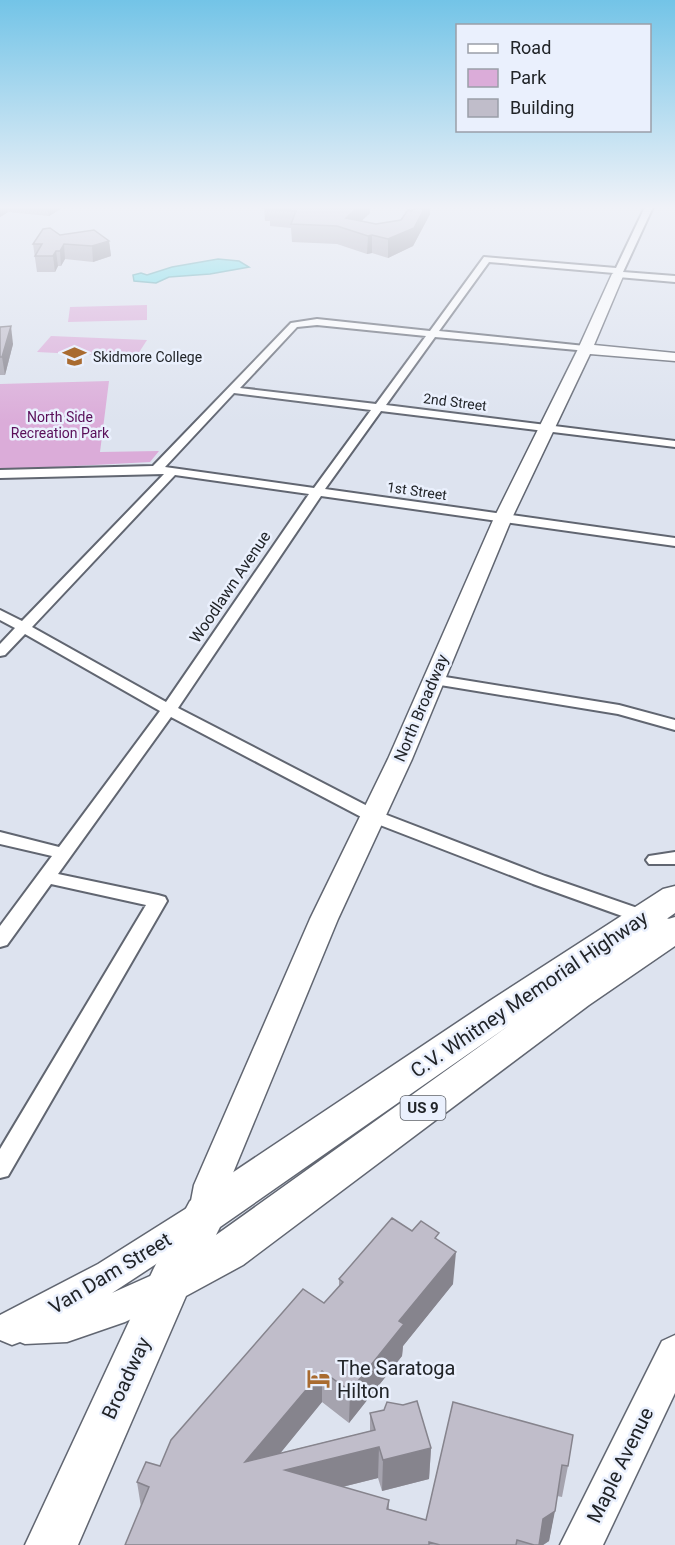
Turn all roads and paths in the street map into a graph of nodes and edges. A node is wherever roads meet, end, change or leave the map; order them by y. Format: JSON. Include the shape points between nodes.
{"nodes":[{"id":1,"x":470,"y":279,"type":"edge"},
{"id":2,"x":615,"y":279,"type":"edge"},
{"id":3,"x":433,"y":334,"type":"junction"},
{"id":4,"x":585,"y":349,"type":"junction"},
{"id":5,"x":675,"y":357,"type":"edge"},
{"id":6,"x":232,"y":390,"type":"junction"},
{"id":7,"x":377,"y":408,"type":"junction"},
{"id":8,"x":547,"y":428,"type":"junction"},
{"id":9,"x":675,"y":444,"type":"edge"},
{"id":10,"x":156,"y":470,"type":"junction"},
{"id":11,"x":171,"y":473,"type":"junction"},
{"id":12,"x":0,"y":474,"type":"edge"},
{"id":13,"x":317,"y":492,"type":"junction"},
{"id":14,"x":503,"y":518,"type":"junction"},
{"id":15,"x":675,"y":542,"type":"edge"},
{"id":16,"x":0,"y":614,"type":"edge"},
{"id":17,"x":23,"y":628,"type":"junction"},
{"id":18,"x":0,"y":652,"type":"edge"},
{"id":19,"x":433,"y":680,"type":"junction"},
{"id":20,"x":167,"y":709,"type":"junction"},
{"id":21,"x":675,"y":725,"type":"edge"},
{"id":22,"x":373,"y":816,"type":"junction"},
{"id":23,"x":0,"y":838,"type":"edge"},
{"id":24,"x":62,"y":853,"type":"junction"},
{"id":25,"x":675,"y":858,"type":"edge"},
{"id":26,"x":656,"y":860,"type":"dead end"},
{"id":27,"x":45,"y":877,"type":"junction"},
{"id":28,"x":667,"y":917,"type":"edge"},
{"id":29,"x":0,"y":940,"type":"edge"},
{"id":30,"x":0,"y":1169,"type":"edge"},
{"id":31,"x":205,"y":1214,"type":"junction"},
{"id":32,"x":170,"y":1282,"type":"junction"},
{"id":33,"x":6,"y":1329,"type":"edge"},
{"id":34,"x":675,"y":1353,"type":"edge"},
{"id":35,"x":51,"y":1545,"type":"edge"},
{"id":36,"x":581,"y":1545,"type":"edge"}],
"edges":[{"from":1,"to":3,"type":"street","name":"Woodlawn Avenue"},
{"from":2,"to":4,"type":"street","name":"North Broadway"},
{"from":3,"to":4,"type":"street"},
{"from":3,"to":6,"type":"street","via":[[307,322],[294,325]]},
{"from":3,"to":7,"type":"street","name":"Woodlawn Avenue"},
{"from":4,"to":5,"type":"street"},
{"from":4,"to":8,"type":"street","name":"North Broadway"},
{"from":6,"to":7,"type":"street","name":"2nd Street"},
{"from":6,"to":10,"type":"street"},
{"from":7,"to":8,"type":"street","name":"2nd Street"},
{"from":7,"to":13,"type":"street","name":"Woodlawn Avenue"},
{"from":8,"to":9,"type":"street","name":"2nd Street"},
{"from":8,"to":14,"type":"street","name":"North Broadway"},
{"from":10,"to":11,"type":"street","name":"1st Street"},
{"from":10,"to":12,"type":"street","name":"1st Street"},
{"from":11,"to":13,"type":"street","name":"1st Street"},
{"from":11,"to":17,"type":"street"},
{"from":13,"to":14,"type":"street","name":"1st Street"},
{"from":13,"to":20,"type":"street","name":"Woodlawn Avenue"},
{"from":14,"to":15,"type":"street","name":"1st Street"},
{"from":14,"to":19,"type":"street","name":"North Broadway"},
{"from":16,"to":17,"type":"street"},
{"from":17,"to":18,"type":"street"},
{"from":17,"to":20,"type":"street"},
{"from":19,"to":21,"type":"street","via":[[619,710]]},
{"from":19,"to":22,"type":"street","name":"North Broadway"},
{"from":20,"to":22,"type":"street"},
{"from":20,"to":24,"type":"street","name":"Woodlawn Avenue"},
{"from":22,"to":28,"type":"street","via":[[479,857]]},
{"from":22,"to":31,"type":"street","name":"North Broadway","via":[[324,919],[216,1174]]},
{"from":23,"to":24,"type":"street"},
{"from":24,"to":27,"type":"street","name":"Woodlawn Avenue"},
{"from":25,"to":26,"type":"street"},
{"from":27,"to":29,"type":"street","name":"Woodlawn Avenue"},
{"from":27,"to":30,"type":"street","via":[[158,901]]},
{"from":28,"to":31,"type":"highway","name":"C.V. Whitney Memorial Highway","number":"US 9"},
{"from":28,"to":32,"type":"highway","name":"C.V. Whitney Memorial Highway","number":"US 9","via":[[576,996],[228,1251]]},
{"from":31,"to":32,"type":"highway","name":"Broadway","number":"US 9"},
{"from":31,"to":33,"type":"street","name":"Van Dam Street","via":[[135,1262],[62,1304]]},
{"from":32,"to":33,"type":"street","name":"Van Dam Street","via":[[125,1305],[67,1325]]},
{"from":32,"to":35,"type":"highway","name":"Broadway","number":"US 9"},
{"from":34,"to":36,"type":"street","name":"Maple Avenue"}]}
